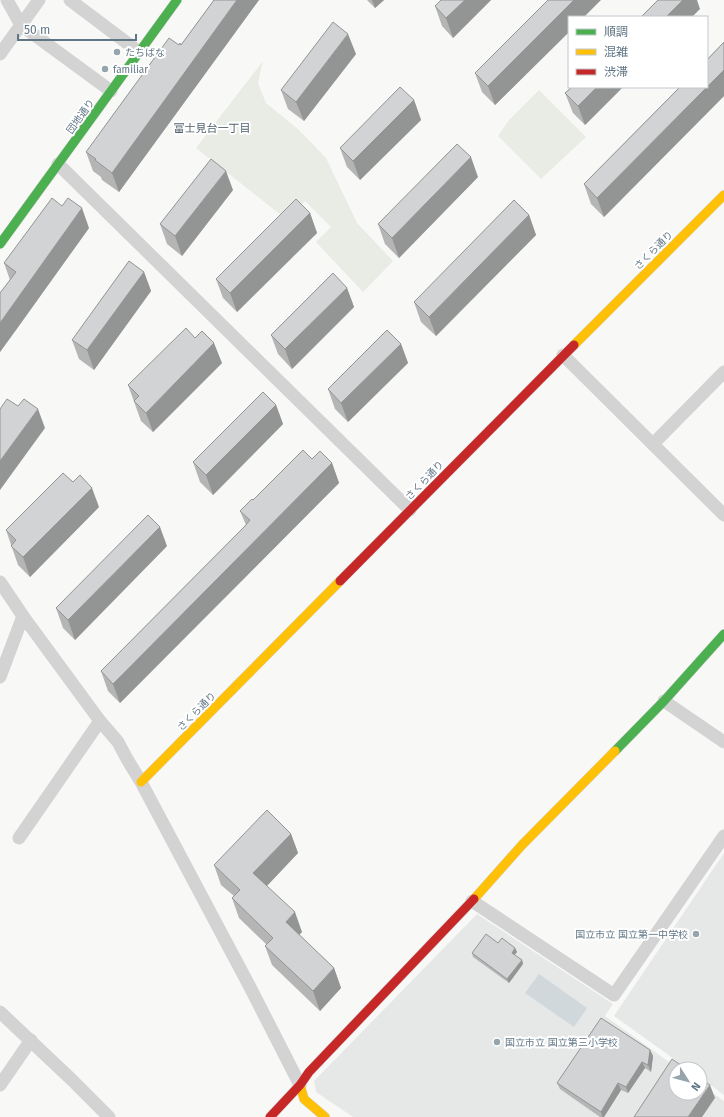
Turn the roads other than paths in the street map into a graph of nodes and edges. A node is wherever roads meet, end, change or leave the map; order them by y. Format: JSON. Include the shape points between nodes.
{"nodes":[{"id":1,"x":7,"y":0,"type":"edge"},
{"id":2,"x":40,"y":0,"type":"edge"},
{"id":3,"x":70,"y":0,"type":"edge"},
{"id":4,"x":177,"y":0,"type":"edge"},
{"id":5,"x":21,"y":25,"type":"junction"},
{"id":6,"x":139,"y":52,"type":"junction"},
{"id":7,"x":0,"y":54,"type":"edge"},
{"id":8,"x":111,"y":91,"type":"junction"},
{"id":9,"x":58,"y":164,"type":"junction"},
{"id":10,"x":724,"y":194,"type":"edge"},
{"id":11,"x":0,"y":244,"type":"edge"},
{"id":12,"x":564,"y":355,"type":"junction"},
{"id":13,"x":724,"y":372,"type":"edge"},
{"id":14,"x":652,"y":444,"type":"junction"},
{"id":15,"x":410,"y":510,"type":"junction"},
{"id":16,"x":724,"y":514,"type":"edge"},
{"id":17,"x":0,"y":582,"type":"edge"},
{"id":18,"x":23,"y":616,"type":"junction"},
{"id":19,"x":724,"y":634,"type":"edge"},
{"id":20,"x":0,"y":677,"type":"edge"},
{"id":21,"x":664,"y":701,"type":"junction"},
{"id":22,"x":100,"y":721,"type":"junction"},
{"id":23,"x":724,"y":742,"type":"edge"},
{"id":24,"x":141,"y":782,"type":"junction"},
{"id":25,"x":724,"y":836,"type":"edge"},
{"id":26,"x":19,"y":838,"type":"dead end"},
{"id":27,"x":472,"y":901,"type":"junction"},
{"id":28,"x":0,"y":1012,"type":"edge"},
{"id":29,"x":32,"y":1040,"type":"junction"},
{"id":30,"x":0,"y":1085,"type":"edge"},
{"id":31,"x":300,"y":1085,"type":"junction"},
{"id":32,"x":109,"y":1117,"type":"edge"},
{"id":33,"x":270,"y":1117,"type":"edge"},
{"id":34,"x":325,"y":1117,"type":"edge"}],
"edges":[{"from":1,"to":5,"type":"street"},
{"from":2,"to":5,"type":"street"},
{"from":3,"to":6,"type":"street"},
{"from":4,"to":6,"type":"street","name":"団地通り"},
{"from":5,"to":7,"type":"street"},
{"from":5,"to":8,"type":"street"},
{"from":6,"to":8,"type":"street","name":"団地通り"},
{"from":8,"to":9,"type":"street","name":"団地通り"},
{"from":9,"to":11,"type":"street","name":"団地通り"},
{"from":9,"to":15,"type":"street"},
{"from":10,"to":12,"type":"street","name":"さくら通り"},
{"from":12,"to":14,"type":"street"},
{"from":12,"to":15,"type":"street","name":"さくら通り"},
{"from":13,"to":14,"type":"street"},
{"from":14,"to":16,"type":"street"},
{"from":15,"to":24,"type":"street","name":"さくら通り"},
{"from":17,"to":18,"type":"street"},
{"from":18,"to":20,"type":"street"},
{"from":18,"to":22,"type":"street"},
{"from":19,"to":21,"type":"street"},
{"from":21,"to":23,"type":"street"},
{"from":21,"to":27,"type":"street","via":[[522,845]]},
{"from":22,"to":24,"type":"street","via":[[118,742]]},
{"from":22,"to":26,"type":"street"},
{"from":24,"to":31,"type":"street"},
{"from":25,"to":27,"type":"street","via":[[614,995]]},
{"from":27,"to":31,"type":"street","via":[[309,1072]]},
{"from":28,"to":29,"type":"street"},
{"from":29,"to":30,"type":"street"},
{"from":29,"to":32,"type":"street"},
{"from":31,"to":33,"type":"street"},
{"from":31,"to":34,"type":"street","via":[[304,1099]]}]}
